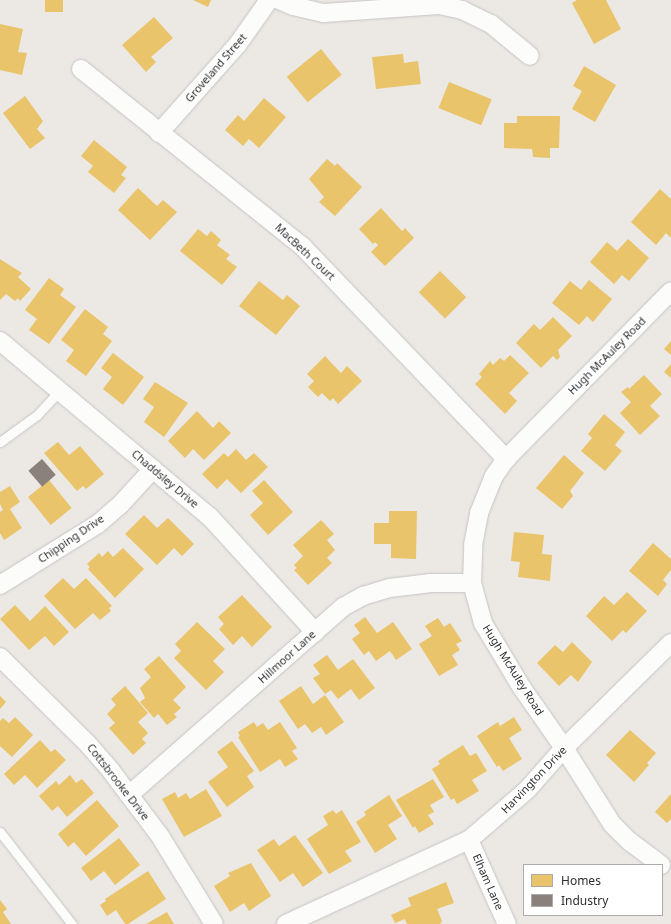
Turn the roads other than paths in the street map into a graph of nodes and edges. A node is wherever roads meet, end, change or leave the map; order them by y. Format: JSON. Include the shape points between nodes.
{"nodes":[{"id":1,"x":268,"y":0,"type":"edge"},
{"id":2,"x":279,"y":0,"type":"edge"},
{"id":3,"x":530,"y":56,"type":"dead end"},
{"id":4,"x":81,"y":69,"type":"dead end"},
{"id":5,"x":159,"y":133,"type":"junction"},
{"id":6,"x":671,"y":291,"type":"edge"},
{"id":7,"x":0,"y":341,"type":"edge"},
{"id":8,"x":60,"y":390,"type":"junction"},
{"id":9,"x":0,"y":442,"type":"edge"},
{"id":10,"x":506,"y":458,"type":"junction"},
{"id":11,"x":153,"y":469,"type":"junction"},
{"id":12,"x":472,"y":584,"type":"junction"},
{"id":13,"x":0,"y":585,"type":"edge"},
{"id":14,"x":315,"y":632,"type":"junction"},
{"id":15,"x":671,"y":643,"type":"edge"},
{"id":16,"x":0,"y":657,"type":"edge"},
{"id":17,"x":564,"y":748,"type":"junction"},
{"id":18,"x":129,"y":795,"type":"junction"},
{"id":19,"x":0,"y":832,"type":"edge"},
{"id":20,"x":469,"y":840,"type":"junction"},
{"id":21,"x":661,"y":864,"type":"edge"},
{"id":22,"x":663,"y":866,"type":"edge"},
{"id":23,"x":671,"y":872,"type":"edge"},
{"id":24,"x":72,"y":924,"type":"edge"},
{"id":25,"x":214,"y":924,"type":"edge"},
{"id":26,"x":286,"y":924,"type":"edge"},
{"id":27,"x":507,"y":924,"type":"edge"}],
"edges":[{"from":1,"to":5,"type":"street","name":"Groveland Street","via":[[238,44]]},
{"from":2,"to":3,"type":"street","via":[[324,13],[439,5],[462,10],[491,24]]},
{"from":4,"to":5,"type":"street","name":"MacBeth Court"},
{"from":5,"to":10,"type":"street","name":"MacBeth Court","via":[[303,247]]},
{"from":6,"to":10,"type":"street","name":"Hugh McAuley Road"},
{"from":7,"to":8,"type":"street","name":"Chaddsley Drive"},
{"from":8,"to":9,"type":"lane","via":[[37,415]]},
{"from":8,"to":11,"type":"street","name":"Chaddsley Drive"},
{"from":10,"to":12,"type":"street","name":"Hugh McAuley Road","via":[[494,476],[479,513],[473,545]]},
{"from":11,"to":13,"type":"street","name":"Chipping Drive","via":[[120,505],[98,524]]},
{"from":11,"to":14,"type":"street","name":"Chaddsley Drive","via":[[210,517]]},
{"from":12,"to":14,"type":"street","name":"Hillmoor Lane","via":[[431,583],[390,588],[363,596],[342,607]]},
{"from":12,"to":17,"type":"street","name":"Hugh McAuley Road","via":[[483,623],[522,688]]},
{"from":14,"to":18,"type":"street","name":"Hillmoor Lane"},
{"from":15,"to":17,"type":"street","name":"Harvington Drive"},
{"from":16,"to":18,"type":"street","name":"Cottsbrooke Drive","via":[[87,743]]},
{"from":17,"to":20,"type":"street","name":"Harvington Drive","via":[[527,790]]},
{"from":17,"to":21,"type":"street","name":"Hugh McAuley Road","via":[[612,824],[630,842]]},
{"from":18,"to":25,"type":"street","name":"Cottsbrooke Drive","via":[[160,836]]},
{"from":19,"to":24,"type":"lane"},
{"from":20,"to":26,"type":"street","name":"Harvington Drive"},
{"from":20,"to":27,"type":"street","name":"Elham Lane"},
{"from":22,"to":23,"type":"street","name":"Hugh McAuley Road"}]}
